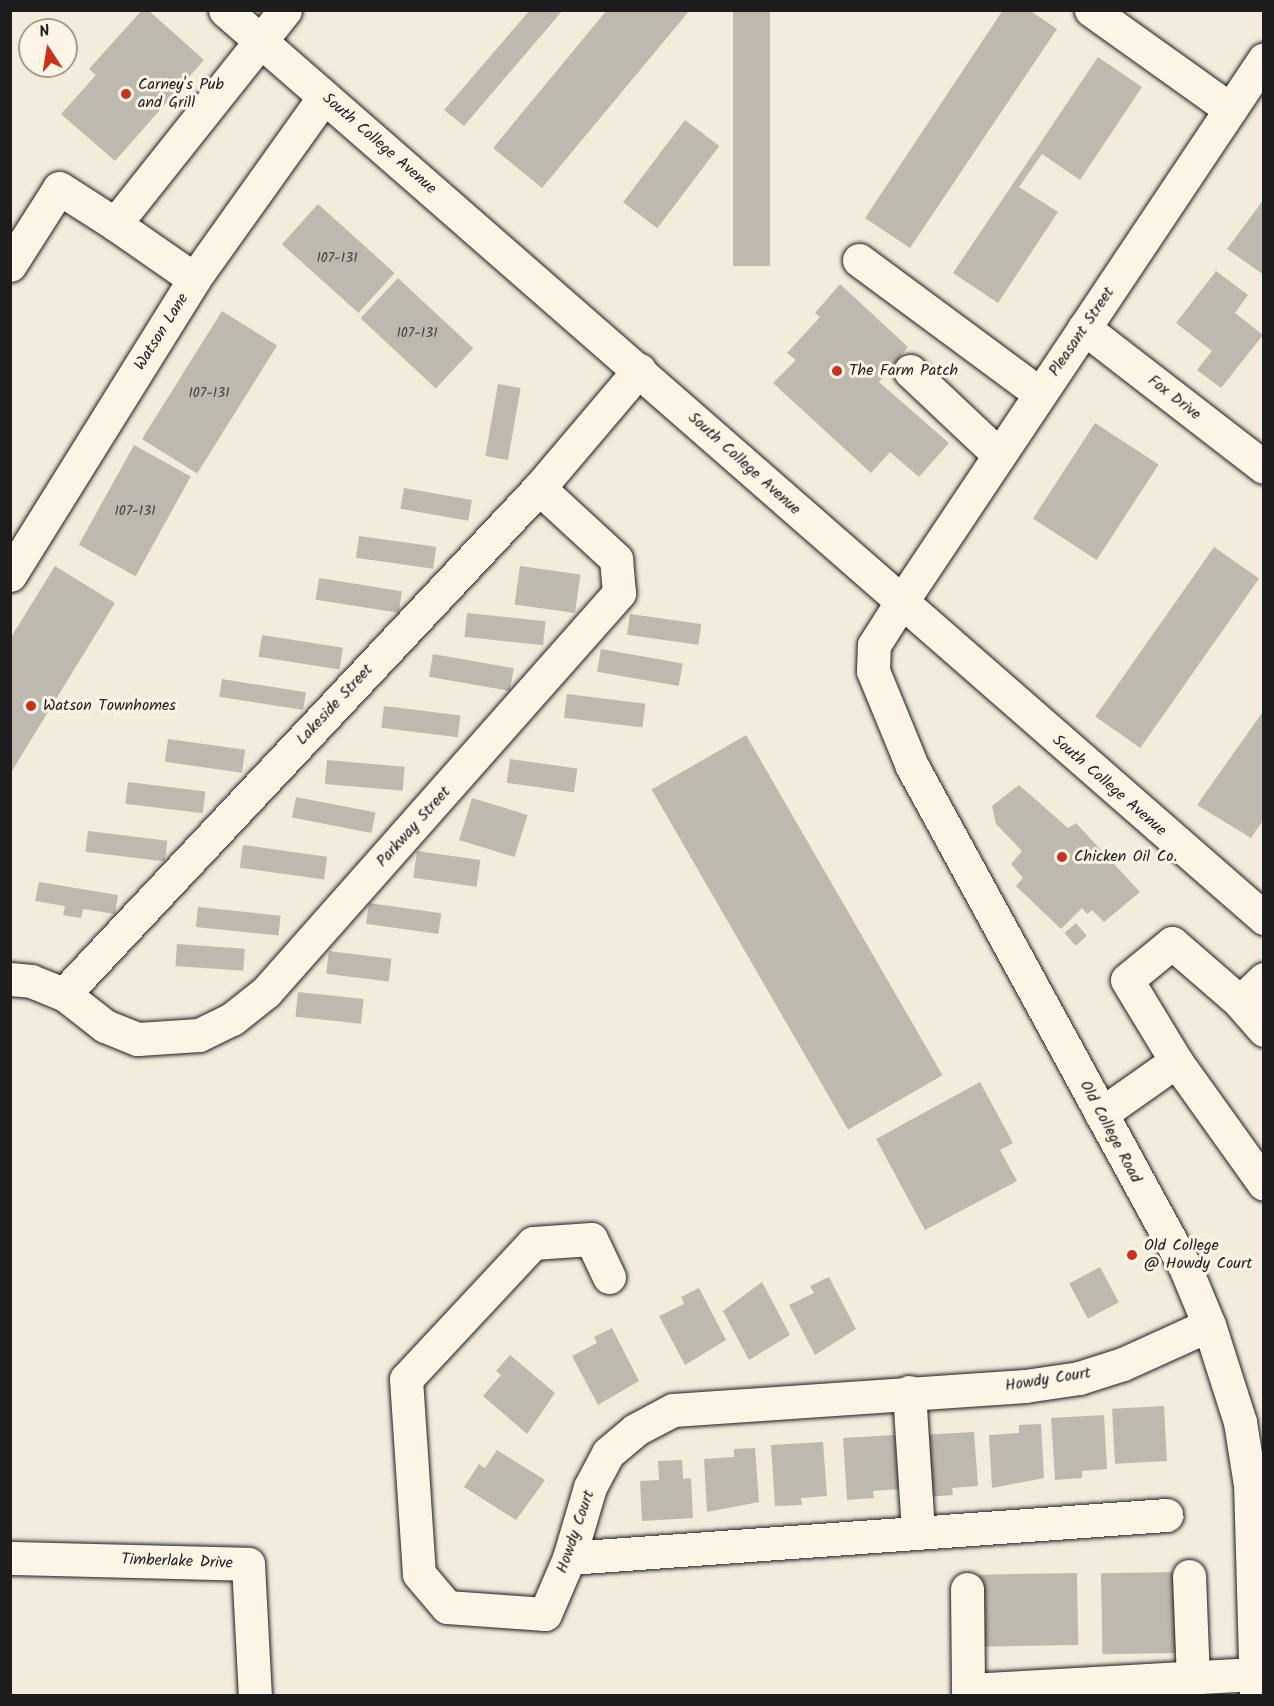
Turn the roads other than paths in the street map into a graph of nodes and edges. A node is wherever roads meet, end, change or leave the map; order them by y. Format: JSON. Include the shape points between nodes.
{"nodes":[{"id":1,"x":225,"y":10,"type":"edge"},
{"id":2,"x":285,"y":10,"type":"edge"},
{"id":3,"x":1091,"y":10,"type":"edge"},
{"id":4,"x":259,"y":41,"type":"junction"},
{"id":5,"x":1263,"y":59,"type":"edge"},
{"id":6,"x":324,"y":97,"type":"junction"},
{"id":7,"x":1230,"y":109,"type":"junction"},
{"id":8,"x":115,"y":224,"type":"junction"},
{"id":9,"x":859,"y":260,"type":"dead end"},
{"id":10,"x":10,"y":265,"type":"edge"},
{"id":11,"x":195,"y":279,"type":"junction"},
{"id":12,"x":1084,"y":328,"type":"junction"},
{"id":13,"x":639,"y":370,"type":"junction"},
{"id":14,"x":910,"y":371,"type":"dead end"},
{"id":15,"x":1040,"y":394,"type":"junction"},
{"id":16,"x":999,"y":455,"type":"junction"},
{"id":17,"x":1263,"y":467,"type":"edge"},
{"id":18,"x":539,"y":488,"type":"junction"},
{"id":19,"x":11,"y":572,"type":"edge"},
{"id":20,"x":900,"y":604,"type":"junction"},
{"id":21,"x":1263,"y":918,"type":"edge"},
{"id":22,"x":10,"y":979,"type":"edge"},
{"id":23,"x":1263,"y":979,"type":"edge"},
{"id":24,"x":64,"y":994,"type":"junction"},
{"id":25,"x":1240,"y":1002,"type":"junction"},
{"id":26,"x":1263,"y":1030,"type":"edge"},
{"id":27,"x":1176,"y":1061,"type":"junction"},
{"id":28,"x":1101,"y":1114,"type":"junction"},
{"id":29,"x":1263,"y":1184,"type":"edge"},
{"id":30,"x":609,"y":1277,"type":"dead end"},
{"id":31,"x":1209,"y":1325,"type":"junction"},
{"id":32,"x":909,"y":1392,"type":"junction"},
{"id":33,"x":1166,"y":1515,"type":"dead end"},
{"id":34,"x":1257,"y":1531,"type":"edge"},
{"id":35,"x":918,"y":1533,"type":"junction"},
{"id":36,"x":10,"y":1558,"type":"edge"},
{"id":37,"x":569,"y":1558,"type":"junction"},
{"id":38,"x":1189,"y":1576,"type":"dead end"},
{"id":39,"x":967,"y":1589,"type":"dead end"},
{"id":40,"x":1193,"y":1678,"type":"junction"},
{"id":41,"x":1256,"y":1685,"type":"edge"},
{"id":42,"x":255,"y":1695,"type":"edge"}],
"edges":[{"from":1,"to":4,"type":"street","name":"South College Avenue"},
{"from":2,"to":4,"type":"street"},
{"from":3,"to":7,"type":"street"},
{"from":4,"to":6,"type":"street","name":"South College Avenue"},
{"from":4,"to":8,"type":"street"},
{"from":5,"to":7,"type":"street","name":"Pleasant Street"},
{"from":6,"to":11,"type":"street","name":"Watson Lane"},
{"from":6,"to":13,"type":"street","name":"South College Avenue"},
{"from":7,"to":12,"type":"street","name":"Pleasant Street"},
{"from":8,"to":10,"type":"street","via":[[59,188]]},
{"from":8,"to":11,"type":"street"},
{"from":9,"to":15,"type":"street"},
{"from":11,"to":19,"type":"street","name":"Watson Lane"},
{"from":12,"to":15,"type":"street","name":"Pleasant Street"},
{"from":12,"to":17,"type":"street","name":"Fox Drive"},
{"from":13,"to":18,"type":"street","name":"Lakeside Street"},
{"from":13,"to":20,"type":"street","name":"South College Avenue"},
{"from":14,"to":16,"type":"street"},
{"from":15,"to":16,"type":"street","name":"Pleasant Street"},
{"from":16,"to":20,"type":"street","name":"Pleasant Street"},
{"from":18,"to":24,"type":"street","name":"Lakeside Street"},
{"from":18,"to":24,"type":"street","name":"Parkway Street","via":[[616,560],[619,593],[266,992],[232,1019],[199,1035],[172,1039],[138,1039],[105,1026]]},
{"from":20,"to":21,"type":"street","name":"South College Avenue"},
{"from":20,"to":28,"type":"street","name":"Old College Road","via":[[874,645],[873,670],[882,701]]},
{"from":22,"to":24,"type":"street","via":[[31,981]]},
{"from":23,"to":25,"type":"street"},
{"from":25,"to":26,"type":"street"},
{"from":25,"to":27,"type":"street","via":[[1172,944],[1127,980]]},
{"from":27,"to":28,"type":"street"},
{"from":27,"to":29,"type":"street"},
{"from":28,"to":31,"type":"street","name":"Old College Road","via":[[1185,1267]]},
{"from":30,"to":37,"type":"street","name":"Howdy Court","via":[[591,1239],[533,1243],[406,1379],[419,1574],[447,1607],[545,1614]]},
{"from":31,"to":32,"type":"street","name":"Howdy Court","via":[[1123,1364],[1079,1378],[1025,1386]]},
{"from":31,"to":34,"type":"street","name":"Old College Road","via":[[1240,1422]]},
{"from":32,"to":35,"type":"street"},
{"from":32,"to":37,"type":"street","name":"Howdy Court","via":[[673,1410],[635,1430],[608,1453],[590,1487]]},
{"from":33,"to":35,"type":"street"},
{"from":34,"to":41,"type":"street","name":"Old College Road"},
{"from":35,"to":37,"type":"street"},
{"from":36,"to":42,"type":"street","name":"Timberlake Drive","via":[[248,1564]]},
{"from":38,"to":40,"type":"street"},
{"from":39,"to":40,"type":"street","via":[[968,1690]]},
{"from":40,"to":41,"type":"street"}]}
